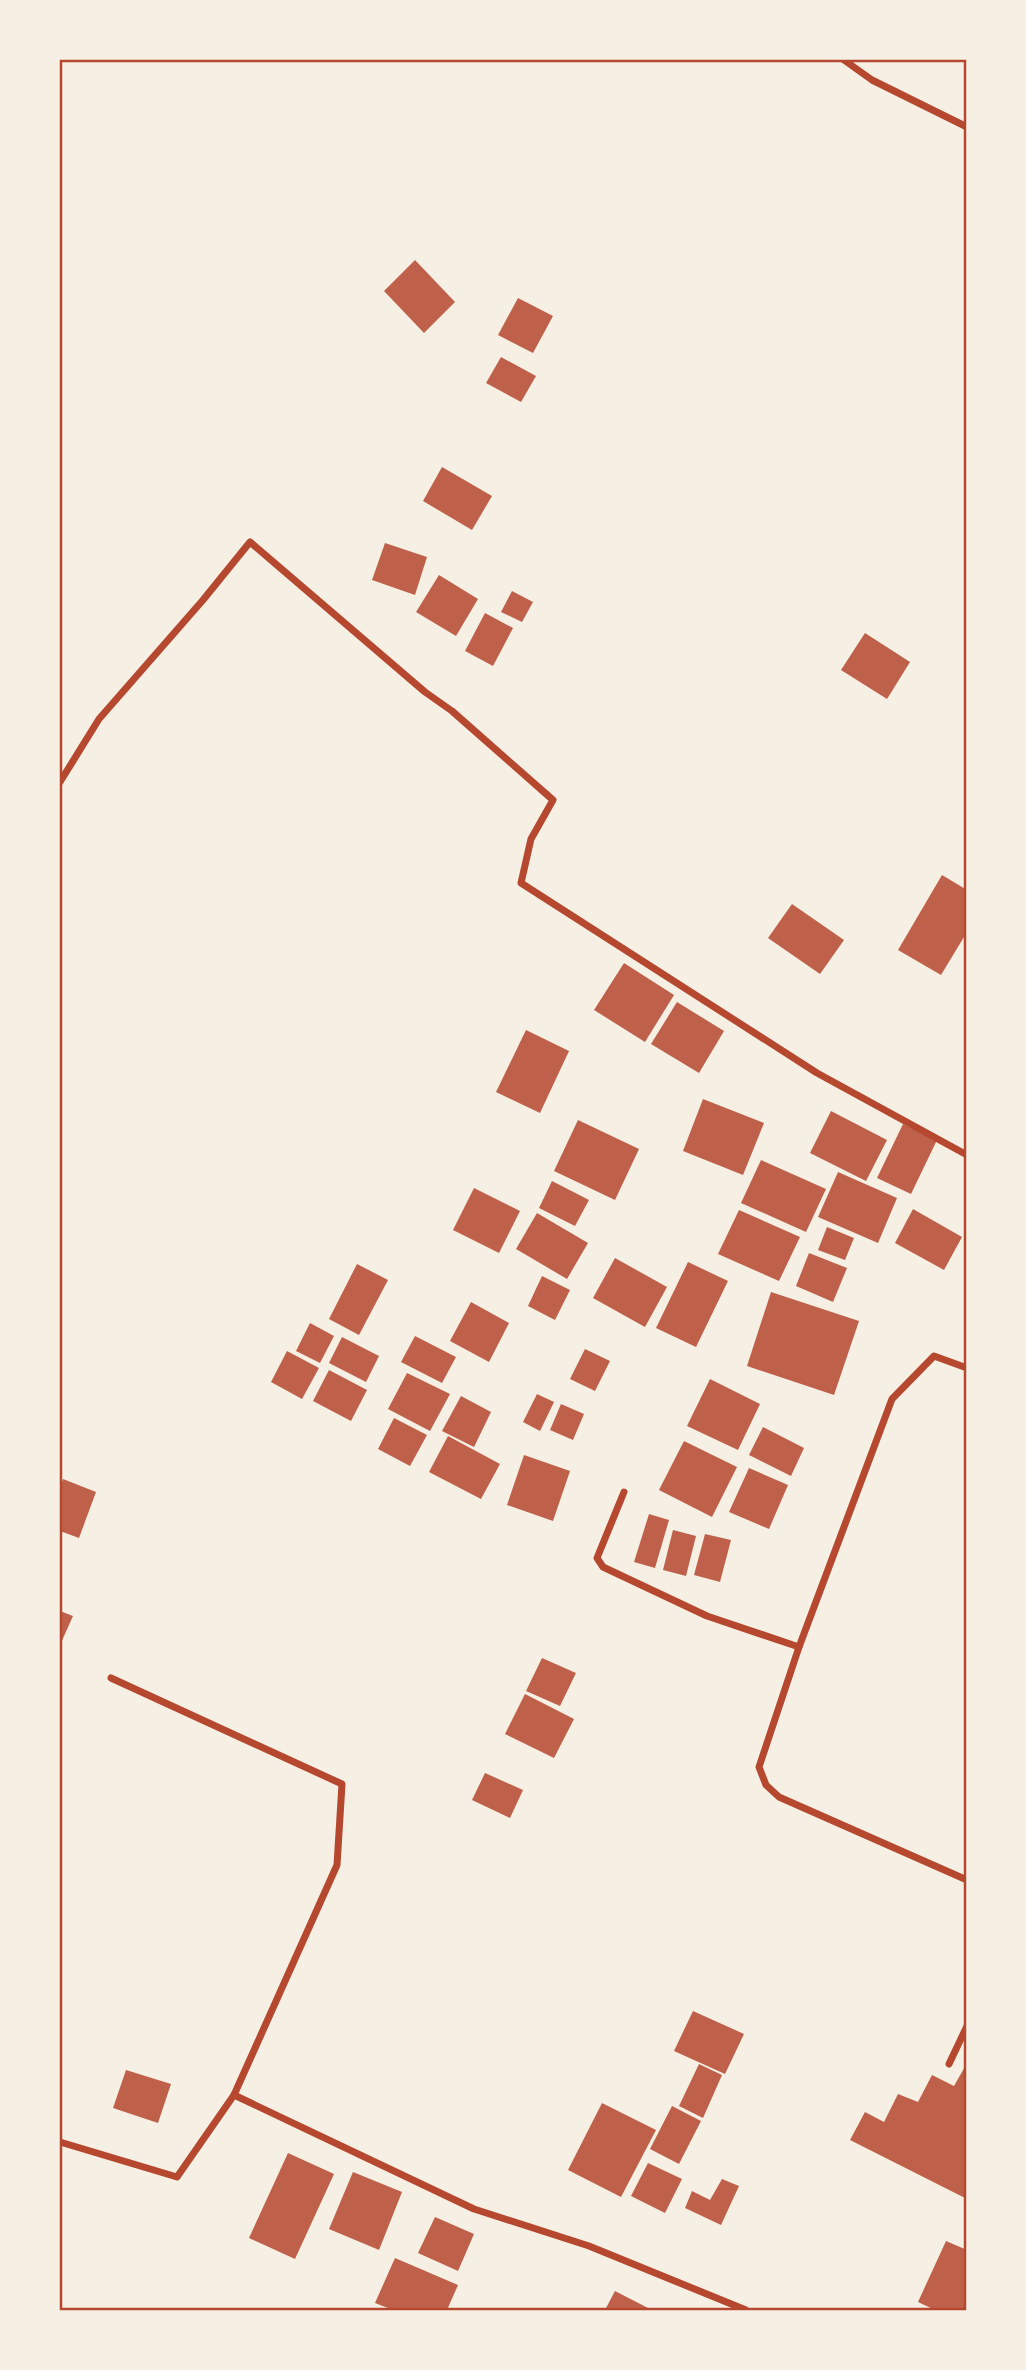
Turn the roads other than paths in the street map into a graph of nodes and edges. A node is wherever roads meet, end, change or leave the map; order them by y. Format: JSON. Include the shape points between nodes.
{"nodes":[{"id":1,"x":844,"y":60,"type":"edge"},
{"id":2,"x":967,"y":127,"type":"edge"},
{"id":3,"x":60,"y":782,"type":"edge"},
{"id":4,"x":967,"y":1155,"type":"edge"},
{"id":5,"x":967,"y":1368,"type":"edge"},
{"id":6,"x":624,"y":1492,"type":"dead end"},
{"id":7,"x":799,"y":1647,"type":"junction"},
{"id":8,"x":111,"y":1678,"type":"dead end"},
{"id":9,"x":967,"y":1880,"type":"edge"},
{"id":10,"x":967,"y":2026,"type":"edge"},
{"id":11,"x":949,"y":2064,"type":"dead end"},
{"id":12,"x":234,"y":2095,"type":"junction"},
{"id":13,"x":60,"y":2142,"type":"edge"},
{"id":14,"x":746,"y":2311,"type":"edge"}],
"edges":[{"from":1,"to":2,"type":"street","via":[[872,80]]},
{"from":3,"to":4,"type":"street","via":[[99,719],[250,542],[553,800],[531,839],[521,883],[817,1073]]},
{"from":5,"to":7,"type":"street","via":[[934,1356],[892,1399]]},
{"from":6,"to":7,"type":"street","via":[[597,1558],[603,1567],[707,1616]]},
{"from":7,"to":9,"type":"street","via":[[759,1767],[766,1785],[779,1797]]},
{"from":8,"to":12,"type":"street","via":[[342,1784],[337,1865]]},
{"from":10,"to":11,"type":"street"},
{"from":12,"to":13,"type":"street","via":[[177,2177]]},
{"from":12,"to":14,"type":"street","via":[[474,2209],[589,2246]]}]}
